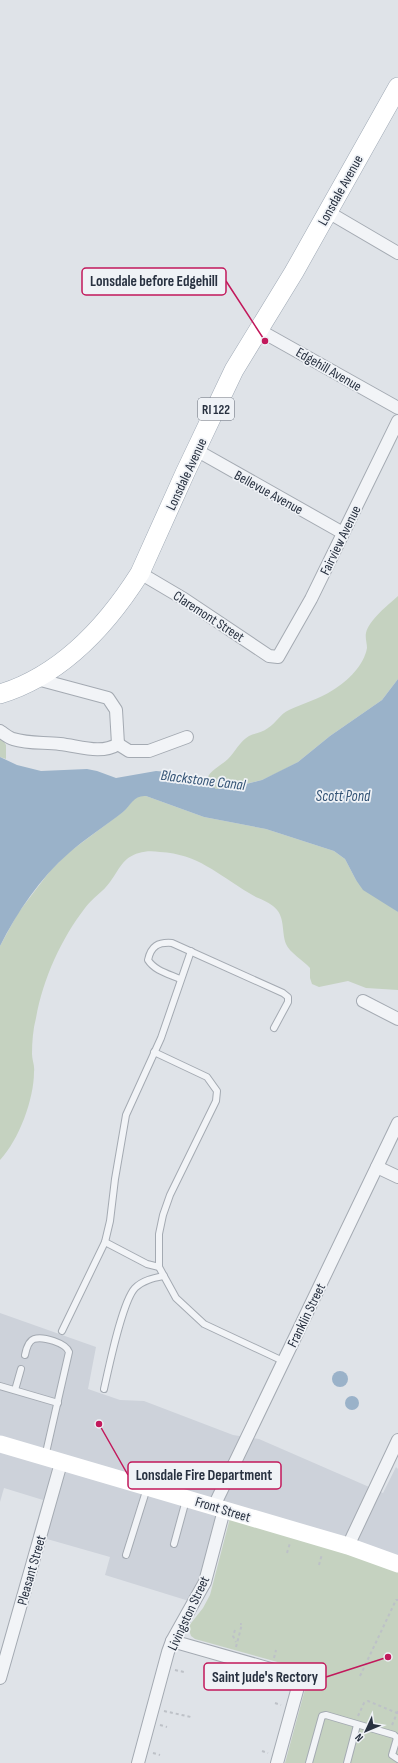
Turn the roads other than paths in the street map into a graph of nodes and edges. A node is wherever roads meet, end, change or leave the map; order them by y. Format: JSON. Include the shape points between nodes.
{"nodes":[{"id":1,"x":397,"y":91,"type":"edge"},
{"id":2,"x":328,"y":212,"type":"junction"},
{"id":3,"x":398,"y":253,"type":"edge"},
{"id":4,"x":259,"y":330,"type":"junction"},
{"id":5,"x":398,"y":408,"type":"edge"},
{"id":6,"x":398,"y":421,"type":"edge"},
{"id":7,"x":196,"y":450,"type":"junction"},
{"id":8,"x":343,"y":533,"type":"junction"},
{"id":9,"x":140,"y":573,"type":"junction"},
{"id":10,"x":278,"y":657,"type":"joint"},
{"id":11,"x":37,"y":679,"type":"junction"},
{"id":12,"x":0,"y":694,"type":"edge"},
{"id":13,"x":0,"y":731,"type":"edge"},
{"id":14,"x":187,"y":737,"type":"dead end"},
{"id":15,"x":118,"y":744,"type":"junction"},
{"id":16,"x":191,"y":950,"type":"junction"},
{"id":17,"x":180,"y":979,"type":"junction"},
{"id":18,"x":363,"y":1001,"type":"dead end"},
{"id":19,"x":398,"y":1019,"type":"edge"},
{"id":20,"x":274,"y":1028,"type":"dead end"},
{"id":21,"x":154,"y":1052,"type":"junction"},
{"id":22,"x":398,"y":1123,"type":"edge"},
{"id":23,"x":377,"y":1167,"type":"junction"},
{"id":24,"x":398,"y":1177,"type":"edge"},
{"id":25,"x":105,"y":1242,"type":"junction"},
{"id":26,"x":160,"y":1266,"type":"junction"},
{"id":27,"x":164,"y":1276,"type":"junction"},
{"id":28,"x":62,"y":1331,"type":"dead end"},
{"id":29,"x":25,"y":1355,"type":"dead end"},
{"id":30,"x":283,"y":1361,"type":"junction"},
{"id":31,"x":21,"y":1369,"type":"dead end"},
{"id":32,"x":0,"y":1386,"type":"edge"},
{"id":33,"x":104,"y":1389,"type":"dead end"},
{"id":34,"x":15,"y":1390,"type":"junction"},
{"id":35,"x":58,"y":1403,"type":"junction"},
{"id":36,"x":398,"y":1440,"type":"edge"},
{"id":37,"x":0,"y":1444,"type":"edge"},
{"id":38,"x":44,"y":1458,"type":"junction"},
{"id":39,"x":61,"y":1463,"type":"junction"},
{"id":40,"x":147,"y":1488,"type":"junction"},
{"id":41,"x":187,"y":1498,"type":"junction"},
{"id":42,"x":219,"y":1508,"type":"junction"},
{"id":43,"x":174,"y":1544,"type":"dead end"},
{"id":44,"x":348,"y":1546,"type":"junction"},
{"id":45,"x":126,"y":1555,"type":"dead end"},
{"id":46,"x":398,"y":1564,"type":"edge"},
{"id":47,"x":172,"y":1641,"type":"junction"},
{"id":48,"x":1,"y":1671,"type":"edge"},
{"id":49,"x":357,"y":1725,"type":"junction"},
{"id":50,"x":392,"y":1755,"type":"junction"},
{"id":51,"x":398,"y":1759,"type":"edge"},
{"id":52,"x":138,"y":1763,"type":"edge"},
{"id":53,"x":277,"y":1763,"type":"edge"},
{"id":54,"x":309,"y":1763,"type":"edge"},
{"id":55,"x":347,"y":1763,"type":"edge"},
{"id":56,"x":389,"y":1763,"type":"edge"}],
"edges":[{"from":1,"to":2,"type":"main road","name":"Lonsdale Avenue","number":"RI 122"},
{"from":2,"to":3,"type":"street"},
{"from":2,"to":4,"type":"main road","name":"Lonsdale Avenue","number":"RI 122"},
{"from":4,"to":5,"type":"street","name":"Edgehill Avenue"},
{"from":4,"to":7,"type":"main road","name":"Lonsdale Avenue","number":"RI 122","via":[[234,370]]},
{"from":6,"to":8,"type":"street","name":"Fairview Avenue"},
{"from":7,"to":8,"type":"street","name":"Bellevue Avenue"},
{"from":7,"to":9,"type":"main road","name":"Lonsdale Avenue","number":"RI 122"},
{"from":8,"to":10,"type":"street","name":"Fairview Avenue","via":[[311,599]]},
{"from":9,"to":10,"type":"street","name":"Claremont Street","via":[[269,656]]},
{"from":9,"to":11,"type":"main road","name":"Lonsdale Avenue","number":"RI 122","via":[[115,610],[96,632],[73,655]]},
{"from":11,"to":12,"type":"main road","name":"Lonsdale Avenue","number":"RI 122"},
{"from":11,"to":15,"type":"street","via":[[108,698],[116,710]]},
{"from":13,"to":15,"type":"street","via":[[12,739],[36,743],[91,749],[111,748]]},
{"from":14,"to":15,"type":"street","via":[[149,751],[129,751]]},
{"from":16,"to":17,"type":"lane"},
{"from":16,"to":17,"type":"lane","via":[[162,942],[155,946],[150,954],[148,960],[158,970]]},
{"from":16,"to":20,"type":"lane","via":[[288,997],[288,1002]]},
{"from":17,"to":21,"type":"lane"},
{"from":18,"to":19,"type":"street"},
{"from":21,"to":25,"type":"lane","via":[[126,1115]]},
{"from":21,"to":26,"type":"lane","via":[[207,1077],[217,1091],[216,1101],[170,1195],[163,1215],[159,1234]]},
{"from":22,"to":23,"type":"street","name":"Franklin Street"},
{"from":23,"to":24,"type":"street"},
{"from":23,"to":30,"type":"street","name":"Franklin Street"},
{"from":25,"to":26,"type":"lane","via":[[147,1264]]},
{"from":25,"to":28,"type":"lane"},
{"from":26,"to":27,"type":"lane"},
{"from":27,"to":30,"type":"lane","via":[[176,1298],[204,1324]]},
{"from":27,"to":33,"type":"lane","via":[[141,1283],[130,1295],[122,1316]]},
{"from":29,"to":35,"type":"lane","via":[[34,1339],[43,1339],[68,1348]]},
{"from":30,"to":42,"type":"street","name":"Franklin Street"},
{"from":31,"to":34,"type":"lane"},
{"from":32,"to":34,"type":"lane"},
{"from":34,"to":35,"type":"lane"},
{"from":35,"to":38,"type":"lane"},
{"from":36,"to":44,"type":"street"},
{"from":37,"to":38,"type":"main road","name":"Front Street"},
{"from":38,"to":39,"type":"main road","name":"Front Street"},
{"from":39,"to":40,"type":"main road","name":"Front Street"},
{"from":39,"to":48,"type":"street","name":"Pleasant Street"},
{"from":40,"to":41,"type":"main road","name":"Front Street"},
{"from":40,"to":45,"type":"lane"},
{"from":41,"to":42,"type":"main road","name":"Front Street"},
{"from":41,"to":43,"type":"lane"},
{"from":42,"to":44,"type":"main road","name":"Front Street"},
{"from":42,"to":47,"type":"street","name":"Livingston Street","via":[[205,1582]]},
{"from":44,"to":46,"type":"main road","name":"Front Street"},
{"from":47,"to":52,"type":"street","name":"Livingston Street"},
{"from":47,"to":53,"type":"street","via":[[295,1676],[298,1680]]},
{"from":49,"to":50,"type":"lane","via":[[394,1735],[397,1738]]},
{"from":49,"to":54,"type":"lane","via":[[322,1716]]},
{"from":49,"to":55,"type":"lane"},
{"from":50,"to":51,"type":"lane"},
{"from":50,"to":56,"type":"lane"}]}
